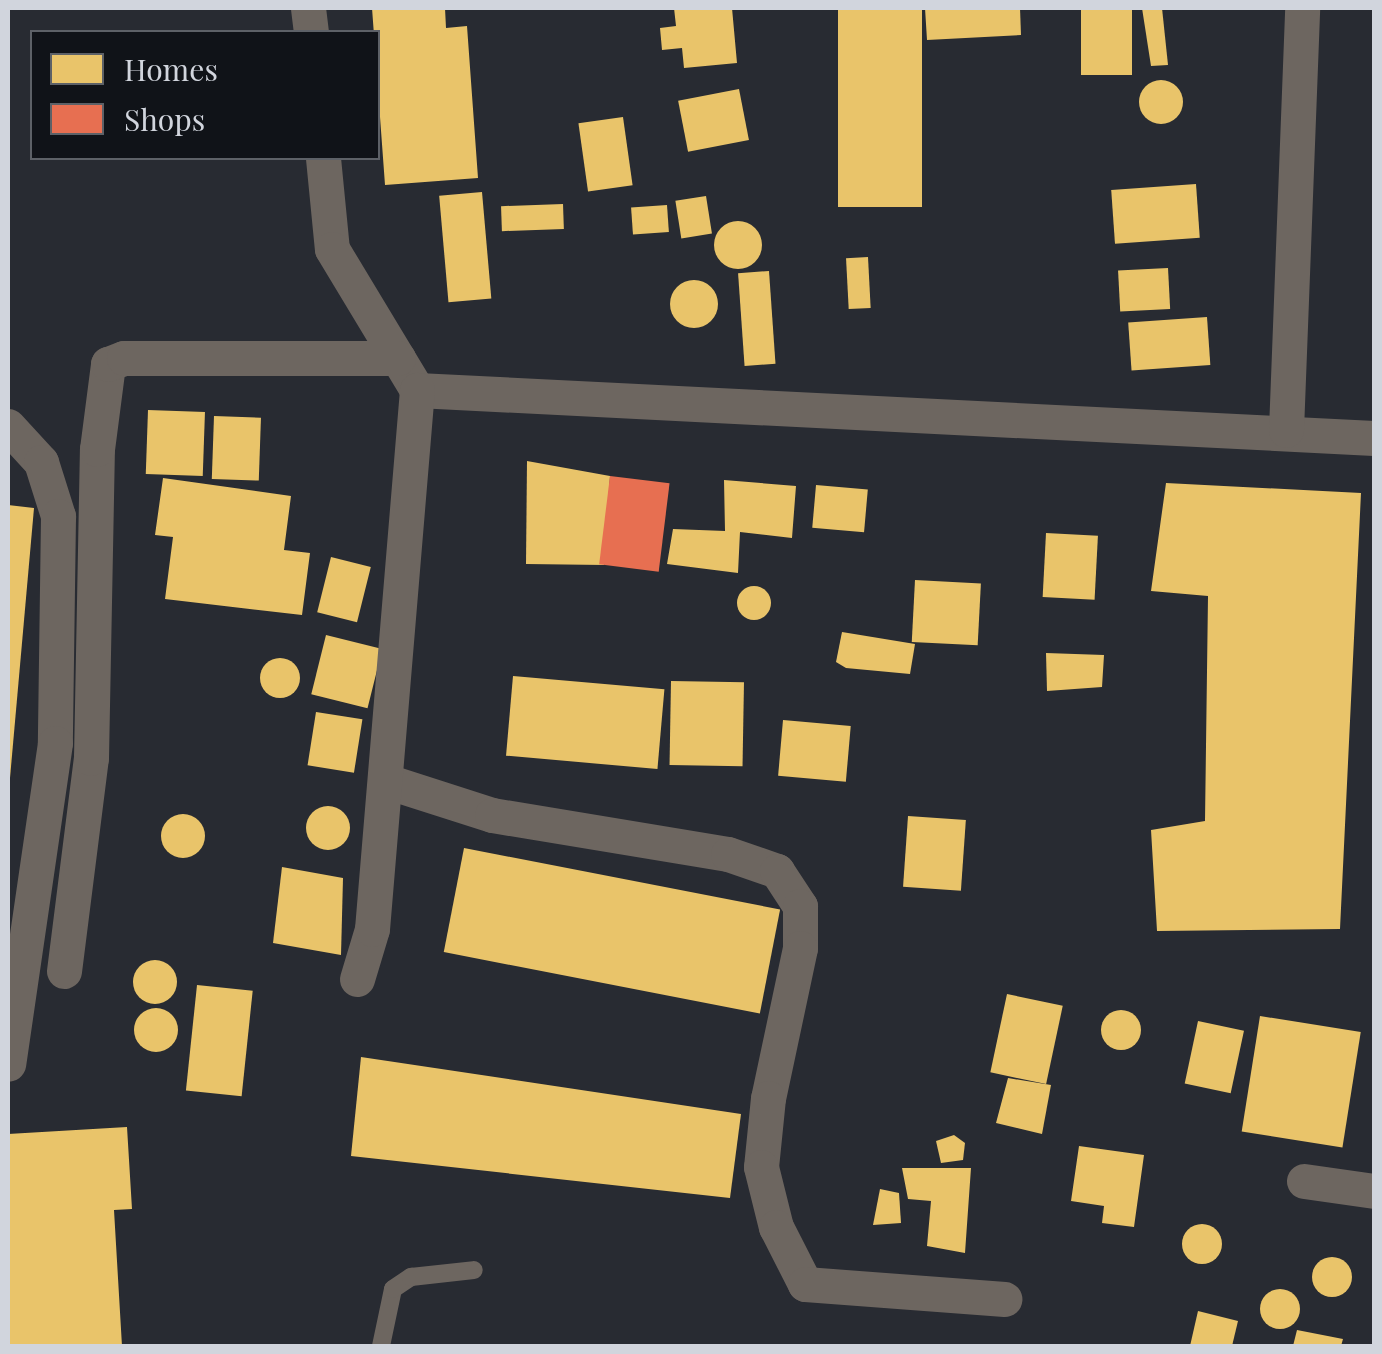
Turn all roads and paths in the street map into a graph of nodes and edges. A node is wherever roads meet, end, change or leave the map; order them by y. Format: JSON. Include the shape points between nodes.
{"nodes":[{"id":1,"x":1302,"y":8,"type":"edge"},
{"id":2,"x":323,"y":160,"type":"edge"},
{"id":3,"x":398,"y":358,"type":"junction"},
{"id":4,"x":417,"y":390,"type":"junction"},
{"id":5,"x":8,"y":426,"type":"edge"},
{"id":6,"x":1286,"y":430,"type":"junction"},
{"id":7,"x":1374,"y":438,"type":"edge"},
{"id":8,"x":386,"y":781,"type":"junction"},
{"id":9,"x":64,"y":971,"type":"dead end"},
{"id":10,"x":356,"y":980,"type":"dead end"},
{"id":11,"x":8,"y":1064,"type":"edge"},
{"id":12,"x":1304,"y":1181,"type":"dead end"},
{"id":13,"x":1374,"y":1191,"type":"edge"},
{"id":14,"x":474,"y":1270,"type":"dead end"},
{"id":15,"x":1004,"y":1300,"type":"dead end"},
{"id":16,"x":382,"y":1346,"type":"edge"}],
"edges":[{"from":1,"to":6,"type":"street"},
{"from":2,"to":3,"type":"street","via":[[332,248]]},
{"from":3,"to":4,"type":"street"},
{"from":3,"to":9,"type":"street","via":[[124,358],[108,364],[97,449],[91,758]]},
{"from":4,"to":6,"type":"street"},
{"from":4,"to":8,"type":"street"},
{"from":5,"to":11,"type":"street","via":[[41,462],[58,516],[56,742]]},
{"from":6,"to":7,"type":"street"},
{"from":8,"to":10,"type":"street","via":[[372,929]]},
{"from":8,"to":15,"type":"street","via":[[492,815],[728,854],[777,871],[800,906],[800,948],[768,1098],[761,1166],[776,1227],[805,1284]]},
{"from":12,"to":13,"type":"street"},
{"from":14,"to":16,"type":"lane","via":[[411,1277],[393,1289]]}]}
